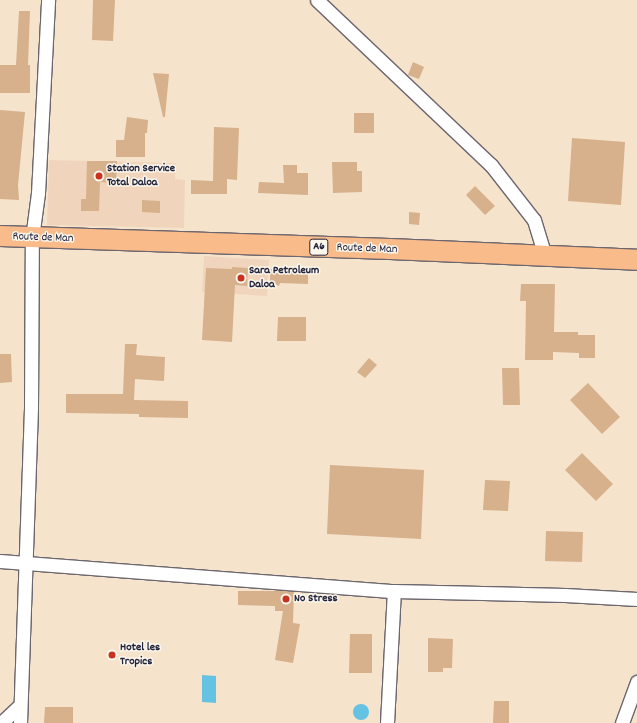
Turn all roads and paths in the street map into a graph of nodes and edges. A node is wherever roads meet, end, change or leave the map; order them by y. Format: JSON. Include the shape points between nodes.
{"nodes":[{"id":1,"x":48,"y":0,"type":"edge"},
{"id":2,"x":317,"y":0,"type":"edge"},
{"id":3,"x":0,"y":236,"type":"edge"},
{"id":4,"x":32,"y":238,"type":"junction"},
{"id":5,"x":545,"y":256,"type":"junction"},
{"id":6,"x":637,"y":260,"type":"edge"},
{"id":7,"x":0,"y":561,"type":"edge"},
{"id":8,"x":26,"y":562,"type":"junction"},
{"id":9,"x":394,"y":591,"type":"junction"},
{"id":10,"x":637,"y":599,"type":"edge"},
{"id":11,"x":637,"y":682,"type":"edge"},
{"id":12,"x":20,"y":705,"type":"junction"},
{"id":13,"x":1,"y":723,"type":"edge"},
{"id":14,"x":20,"y":723,"type":"edge"},
{"id":15,"x":387,"y":723,"type":"edge"},
{"id":16,"x":622,"y":723,"type":"edge"}],
"edges":[{"from":1,"to":4,"type":"street","via":[[38,194]]},
{"from":2,"to":5,"type":"street","via":[[491,165],[534,220]]},
{"from":3,"to":4,"type":"highway","name":"Route de Man","number":"A6"},
{"from":4,"to":5,"type":"highway","name":"Route de Man","number":"A6"},
{"from":4,"to":8,"type":"street","via":[[31,407]]},
{"from":5,"to":6,"type":"highway","name":"Route de Man","number":"A6"},
{"from":7,"to":8,"type":"street"},
{"from":8,"to":9,"type":"street"},
{"from":8,"to":12,"type":"street"},
{"from":9,"to":10,"type":"street"},
{"from":9,"to":15,"type":"street"},
{"from":11,"to":16,"type":"street"},
{"from":12,"to":13,"type":"street"},
{"from":12,"to":14,"type":"street"}]}
